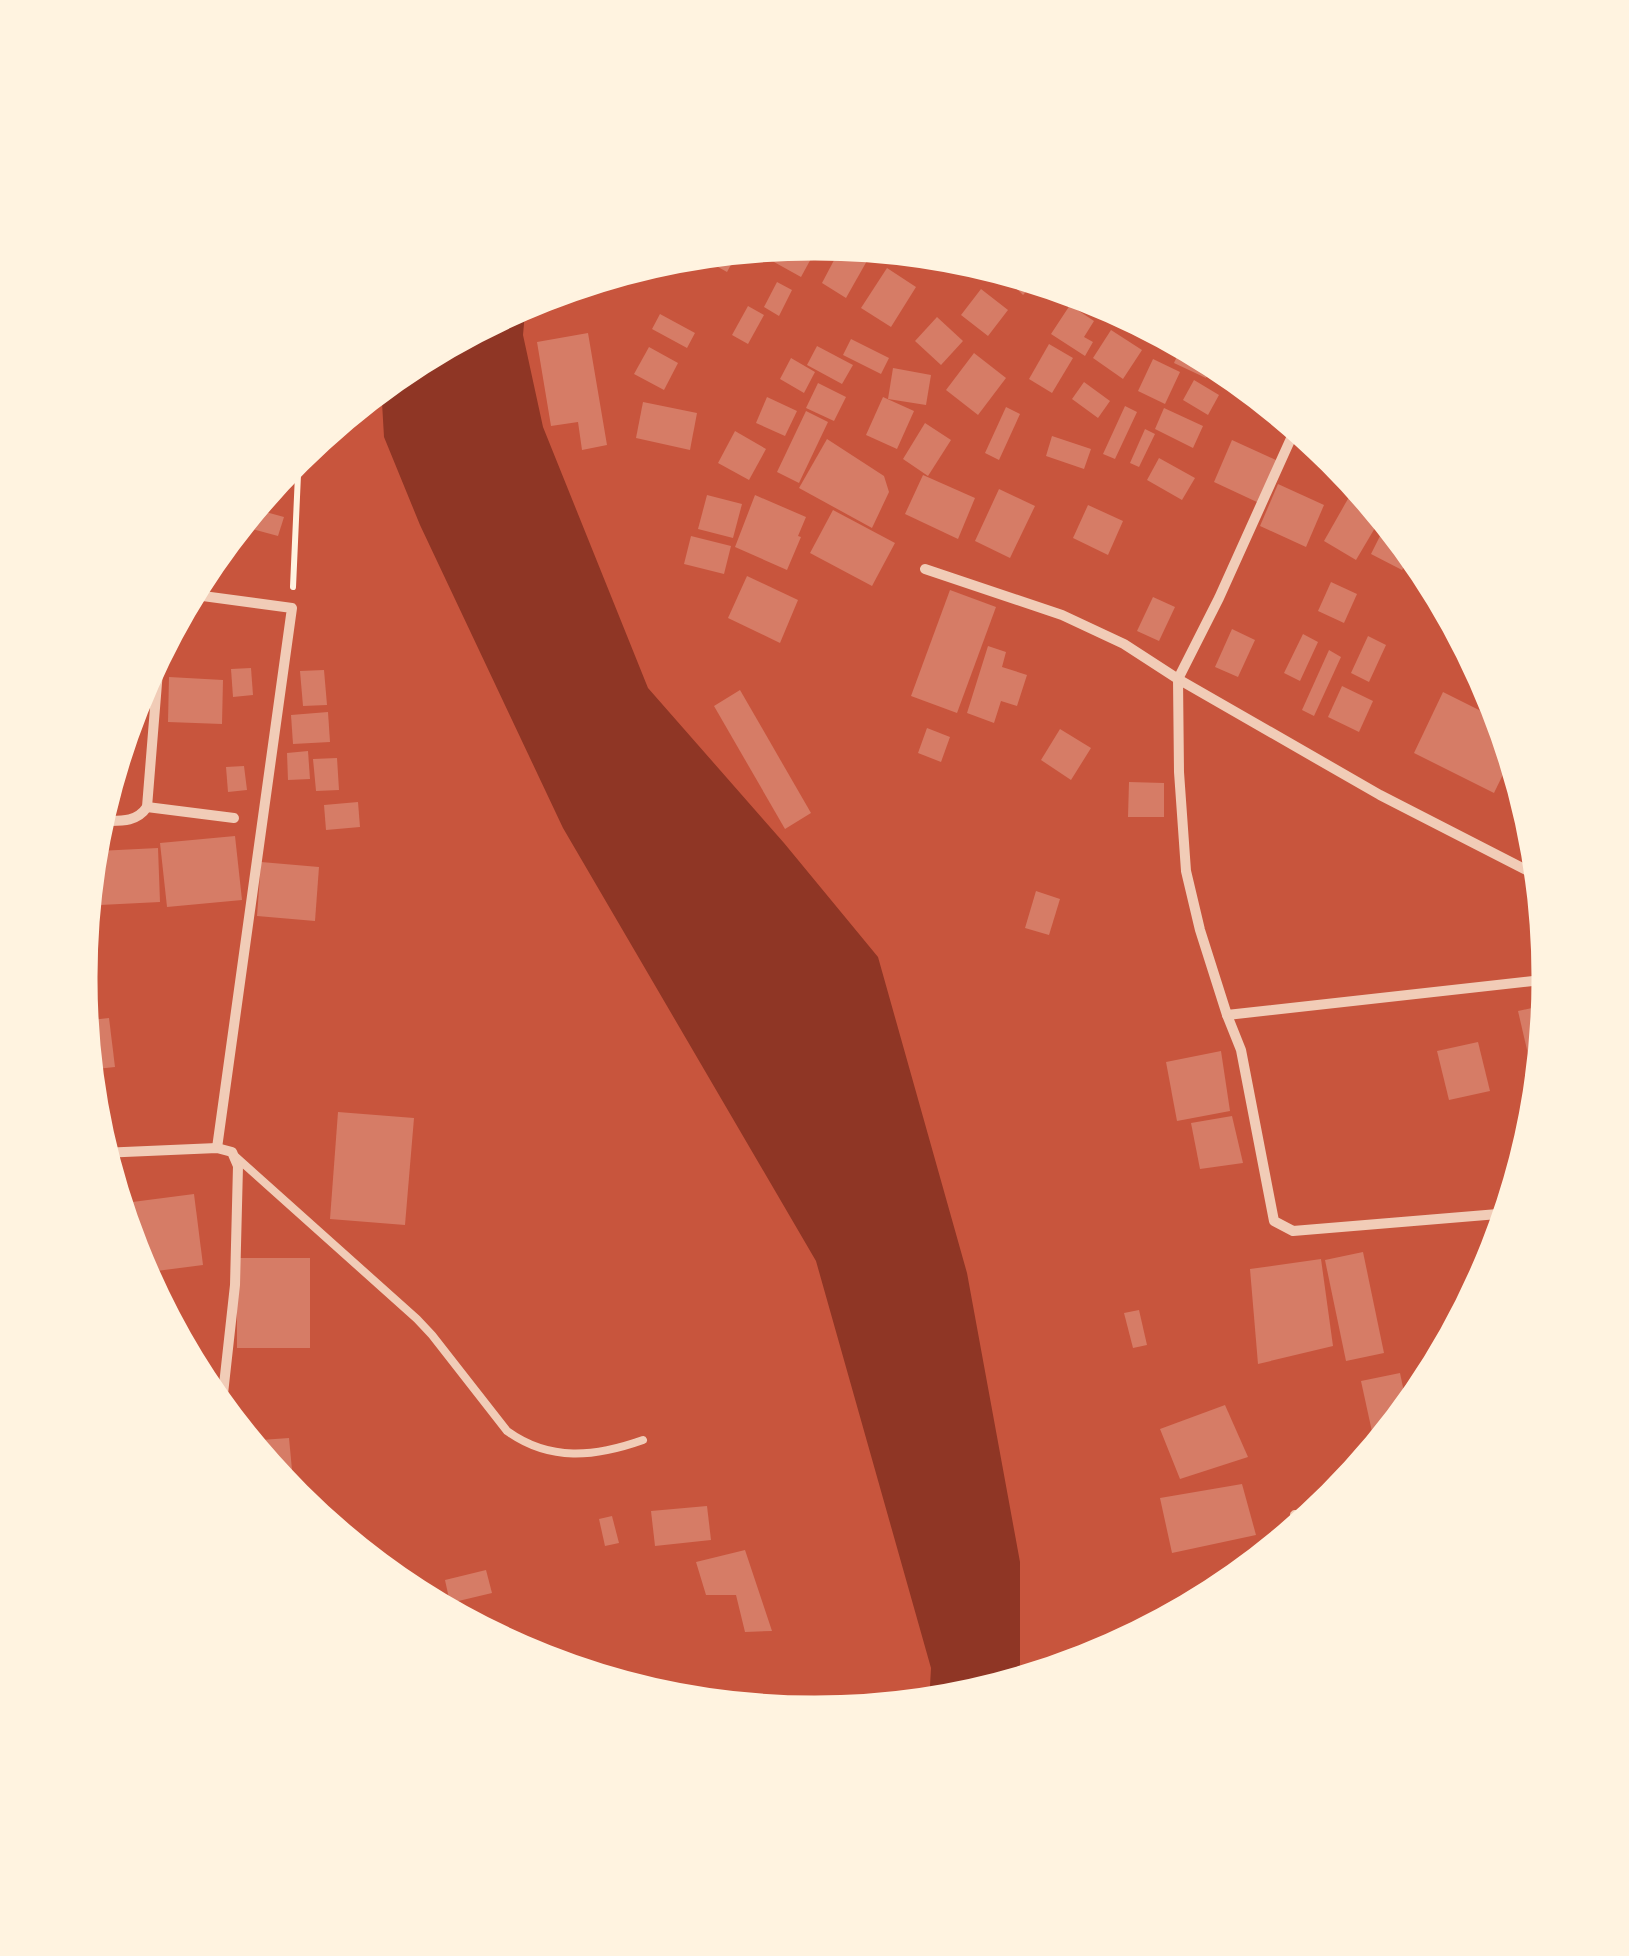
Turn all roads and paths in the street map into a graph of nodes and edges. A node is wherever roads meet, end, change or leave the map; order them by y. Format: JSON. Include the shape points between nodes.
{"nodes":[{"id":1,"x":1291,"y":439,"type":"edge"},
{"id":2,"x":299,"y":477,"type":"edge"},
{"id":3,"x":925,"y":570,"type":"dead end"},
{"id":4,"x":205,"y":596,"type":"edge"},
{"id":5,"x":292,"y":608,"type":"junction"},
{"id":6,"x":1178,"y":679,"type":"junction"},
{"id":7,"x":156,"y":689,"type":"edge"},
{"id":8,"x":146,"y":807,"type":"junction"},
{"id":9,"x":234,"y":818,"type":"dead end"},
{"id":10,"x":113,"y":821,"type":"edge"},
{"id":11,"x":1525,"y":870,"type":"edge"},
{"id":12,"x":1534,"y":982,"type":"edge"},
{"id":13,"x":1227,"y":1015,"type":"junction"},
{"id":14,"x":217,"y":1148,"type":"junction"},
{"id":15,"x":117,"y":1152,"type":"edge"},
{"id":16,"x":232,"y":1152,"type":"junction"},
{"id":17,"x":1494,"y":1215,"type":"edge"},
{"id":18,"x":224,"y":1389,"type":"edge"},
{"id":19,"x":644,"y":1440,"type":"dead end"}],
"edges":[{"from":1,"to":6,"type":"street"},
{"from":2,"to":5,"type":"path"},
{"from":3,"to":6,"type":"street","via":[[1062,616]]},
{"from":4,"to":5,"type":"street"},
{"from":5,"to":14,"type":"street"},
{"from":6,"to":11,"type":"street"},
{"from":6,"to":13,"type":"street","via":[[1186,871]]},
{"from":7,"to":8,"type":"street"},
{"from":8,"to":9,"type":"street"},
{"from":8,"to":10,"type":"street","via":[[132,820]]},
{"from":12,"to":13,"type":"street"},
{"from":13,"to":17,"type":"street","via":[[1242,1050],[1274,1221],[1305,1231]]},
{"from":14,"to":15,"type":"street"},
{"from":14,"to":16,"type":"street"},
{"from":16,"to":18,"type":"street","via":[[238,1166],[235,1285]]},
{"from":16,"to":19,"type":"lane","via":[[417,1319],[522,1442],[591,1454]]}]}
